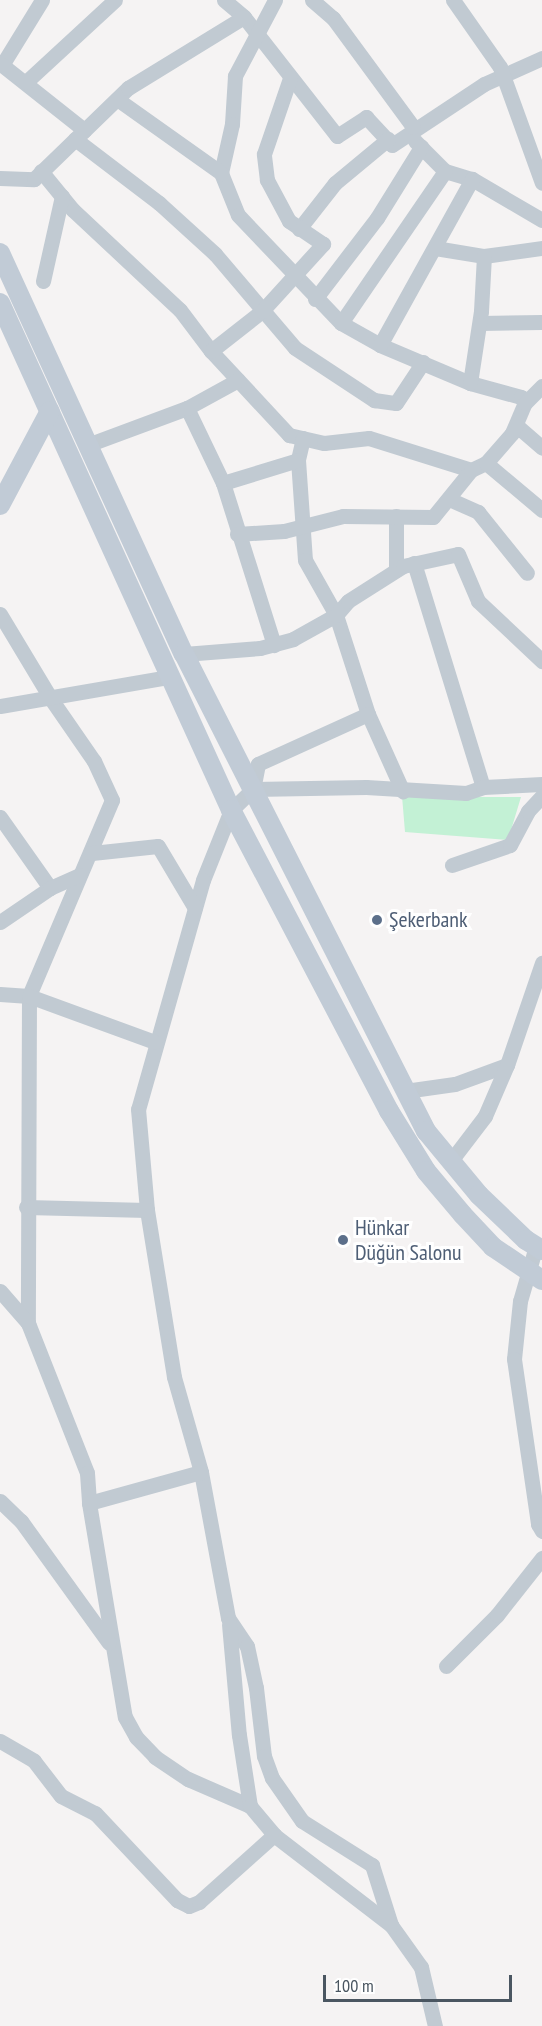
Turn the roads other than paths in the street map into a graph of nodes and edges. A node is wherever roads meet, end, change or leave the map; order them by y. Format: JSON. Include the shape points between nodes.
{"nodes":[{"id":1,"x":42,"y":0,"type":"edge"},
{"id":2,"x":115,"y":0,"type":"edge"},
{"id":3,"x":224,"y":0,"type":"edge"},
{"id":4,"x":275,"y":0,"type":"edge"},
{"id":5,"x":312,"y":0,"type":"edge"},
{"id":6,"x":453,"y":0,"type":"edge"},
{"id":7,"x":244,"y":16,"type":"junction"},
{"id":8,"x":256,"y":34,"type":"junction"},
{"id":9,"x":542,"y":58,"type":"edge"},
{"id":10,"x":502,"y":76,"type":"junction"},
{"id":11,"x":290,"y":78,"type":"junction"},
{"id":12,"x":26,"y":82,"type":"junction"},
{"id":13,"x":117,"y":99,"type":"junction"},
{"id":14,"x":410,"y":130,"type":"junction"},
{"id":15,"x":80,"y":135,"type":"junction"},
{"id":16,"x":388,"y":139,"type":"junction"},
{"id":17,"x":421,"y":147,"type":"junction"},
{"id":18,"x":42,"y":171,"type":"junction"},
{"id":19,"x":445,"y":171,"type":"junction"},
{"id":20,"x":221,"y":174,"type":"junction"},
{"id":21,"x":0,"y":178,"type":"edge"},
{"id":22,"x":472,"y":179,"type":"junction"},
{"id":23,"x":542,"y":183,"type":"edge"},
{"id":24,"x":62,"y":196,"type":"junction"},
{"id":25,"x":542,"y":219,"type":"edge"},
{"id":26,"x":299,"y":229,"type":"junction"},
{"id":27,"x":435,"y":248,"type":"junction"},
{"id":28,"x":542,"y":249,"type":"edge"},
{"id":29,"x":0,"y":253,"type":"edge"},
{"id":30,"x":484,"y":256,"type":"junction"},
{"id":31,"x":297,"y":276,"type":"junction"},
{"id":32,"x":43,"y":281,"type":"dead end"},
{"id":33,"x":315,"y":299,"type":"junction"},
{"id":34,"x":0,"y":303,"type":"edge"},
{"id":35,"x":262,"y":311,"type":"junction"},
{"id":36,"x":542,"y":322,"type":"edge"},
{"id":37,"x":340,"y":323,"type":"junction"},
{"id":38,"x":480,"y":323,"type":"junction"},
{"id":39,"x":380,"y":345,"type":"junction"},
{"id":40,"x":211,"y":351,"type":"junction"},
{"id":41,"x":423,"y":362,"type":"junction"},
{"id":42,"x":238,"y":380,"type":"junction"},
{"id":43,"x":470,"y":383,"type":"junction"},
{"id":44,"x":542,"y":386,"type":"edge"},
{"id":45,"x":525,"y":403,"type":"junction"},
{"id":46,"x":187,"y":408,"type":"junction"},
{"id":47,"x":50,"y":411,"type":"junction"},
{"id":48,"x":517,"y":426,"type":"junction"},
{"id":49,"x":303,"y":438,"type":"junction"},
{"id":50,"x":90,"y":444,"type":"junction"},
{"id":51,"x":542,"y":447,"type":"edge"},
{"id":52,"x":298,"y":460,"type":"junction"},
{"id":53,"x":486,"y":463,"type":"junction"},
{"id":54,"x":471,"y":470,"type":"junction"},
{"id":55,"x":223,"y":483,"type":"junction"},
{"id":56,"x":449,"y":499,"type":"junction"},
{"id":57,"x":0,"y":506,"type":"edge"},
{"id":58,"x":542,"y":510,"type":"edge"},
{"id":59,"x":396,"y":516,"type":"junction"},
{"id":60,"x":303,"y":527,"type":"junction"},
{"id":61,"x":237,"y":534,"type":"junction"},
{"id":62,"x":414,"y":563,"type":"junction"},
{"id":63,"x":396,"y":570,"type":"junction"},
{"id":64,"x":527,"y":573,"type":"dead end"},
{"id":65,"x":0,"y":614,"type":"edge"},
{"id":66,"x":336,"y":615,"type":"junction"},
{"id":67,"x":273,"y":645,"type":"junction"},
{"id":68,"x":184,"y":654,"type":"junction"},
{"id":69,"x":542,"y":661,"type":"edge"},
{"id":70,"x":168,"y":677,"type":"junction"},
{"id":71,"x":51,"y":699,"type":"junction"},
{"id":72,"x":0,"y":706,"type":"edge"},
{"id":73,"x":368,"y":714,"type":"junction"},
{"id":74,"x":542,"y":784,"type":"edge"},
{"id":75,"x":483,"y":788,"type":"junction"},
{"id":76,"x":253,"y":789,"type":"junction"},
{"id":77,"x":403,"y":792,"type":"junction"},
{"id":78,"x":542,"y":796,"type":"edge"},
{"id":79,"x":231,"y":810,"type":"junction"},
{"id":80,"x":0,"y":817,"type":"edge"},
{"id":81,"x":92,"y":853,"type":"junction"},
{"id":82,"x":452,"y":865,"type":"dead end"},
{"id":83,"x":79,"y":875,"type":"junction"},
{"id":84,"x":50,"y":888,"type":"junction"},
{"id":85,"x":195,"y":908,"type":"junction"},
{"id":86,"x":0,"y":922,"type":"edge"},
{"id":87,"x":542,"y":963,"type":"edge"},
{"id":88,"x":0,"y":994,"type":"edge"},
{"id":89,"x":29,"y":996,"type":"junction"},
{"id":90,"x":155,"y":1042,"type":"junction"},
{"id":91,"x":507,"y":1065,"type":"junction"},
{"id":92,"x":405,"y":1091,"type":"junction"},
{"id":93,"x":450,"y":1162,"type":"junction"},
{"id":94,"x":26,"y":1207,"type":"junction"},
{"id":95,"x":147,"y":1210,"type":"junction"},
{"id":96,"x":539,"y":1248,"type":"edge"},
{"id":97,"x":535,"y":1276,"type":"edge"},
{"id":98,"x":0,"y":1291,"type":"edge"},
{"id":99,"x":28,"y":1323,"type":"junction"},
{"id":100,"x":201,"y":1472,"type":"junction"},
{"id":101,"x":0,"y":1501,"type":"edge"},
{"id":102,"x":89,"y":1503,"type":"junction"},
{"id":103,"x":542,"y":1531,"type":"edge"},
{"id":104,"x":542,"y":1558,"type":"edge"},
{"id":105,"x":228,"y":1618,"type":"junction"},
{"id":106,"x":111,"y":1646,"type":"junction"},
{"id":107,"x":446,"y":1666,"type":"dead end"},
{"id":108,"x":0,"y":1742,"type":"edge"},
{"id":109,"x":250,"y":1806,"type":"junction"},
{"id":110,"x":274,"y":1835,"type":"junction"},
{"id":111,"x":391,"y":1925,"type":"junction"},
{"id":112,"x":435,"y":2026,"type":"edge"}],
"edges":[{"from":1,"to":12,"type":"street","via":[[2,65]]},
{"from":2,"to":12,"type":"street"},
{"from":3,"to":7,"type":"street"},
{"from":4,"to":8,"type":"street"},
{"from":5,"to":14,"type":"street","via":[[333,18]]},
{"from":6,"to":10,"type":"street"},
{"from":7,"to":8,"type":"street"},
{"from":7,"to":13,"type":"street"},
{"from":8,"to":11,"type":"street"},
{"from":8,"to":20,"type":"street","via":[[235,76],[232,124]]},
{"from":9,"to":10,"type":"street"},
{"from":10,"to":14,"type":"street"},
{"from":10,"to":23,"type":"street"},
{"from":11,"to":16,"type":"street","via":[[337,136],[366,117]]},
{"from":11,"to":26,"type":"street","via":[[264,154],[267,180],[289,221]]},
{"from":12,"to":15,"type":"street"},
{"from":13,"to":15,"type":"street"},
{"from":13,"to":20,"type":"street"},
{"from":14,"to":16,"type":"street","via":[[392,145]]},
{"from":14,"to":17,"type":"street"},
{"from":15,"to":18,"type":"street"},
{"from":15,"to":35,"type":"street","via":[[215,254]]},
{"from":16,"to":26,"type":"street","via":[[335,183]]},
{"from":17,"to":19,"type":"street"},
{"from":17,"to":33,"type":"street","via":[[377,218]]},
{"from":18,"to":21,"type":"street","via":[[34,178]]},
{"from":18,"to":24,"type":"street"},
{"from":19,"to":22,"type":"street"},
{"from":19,"to":37,"type":"street"},
{"from":20,"to":31,"type":"street","via":[[238,215]]},
{"from":22,"to":25,"type":"street"},
{"from":22,"to":27,"type":"street"},
{"from":24,"to":32,"type":"street"},
{"from":24,"to":40,"type":"street","via":[[180,310]]},
{"from":26,"to":31,"type":"street","via":[[323,244]]},
{"from":27,"to":30,"type":"street"},
{"from":27,"to":39,"type":"street"},
{"from":28,"to":30,"type":"street"},
{"from":29,"to":50,"type":"main road"},
{"from":30,"to":38,"type":"street"},
{"from":31,"to":33,"type":"street"},
{"from":31,"to":35,"type":"street"},
{"from":33,"to":37,"type":"street"},
{"from":34,"to":47,"type":"main road"},
{"from":35,"to":40,"type":"street"},
{"from":35,"to":41,"type":"street","via":[[295,348],[383,404],[396,403]]},
{"from":36,"to":38,"type":"street"},
{"from":37,"to":39,"type":"street"},
{"from":38,"to":43,"type":"street"},
{"from":39,"to":41,"type":"street"},
{"from":40,"to":42,"type":"street"},
{"from":41,"to":43,"type":"street"},
{"from":42,"to":46,"type":"street"},
{"from":42,"to":49,"type":"street","via":[[289,435]]},
{"from":43,"to":45,"type":"street","via":[[521,397]]},
{"from":44,"to":45,"type":"street"},
{"from":45,"to":48,"type":"street"},
{"from":46,"to":50,"type":"street"},
{"from":46,"to":55,"type":"street"},
{"from":47,"to":57,"type":"main road"},
{"from":47,"to":70,"type":"main road"},
{"from":48,"to":51,"type":"street"},
{"from":48,"to":53,"type":"street"},
{"from":49,"to":52,"type":"street"},
{"from":49,"to":54,"type":"street","via":[[324,442],[369,438]]},
{"from":50,"to":68,"type":"main road"},
{"from":52,"to":55,"type":"street"},
{"from":52,"to":60,"type":"street"},
{"from":53,"to":54,"type":"street"},
{"from":53,"to":58,"type":"street"},
{"from":54,"to":56,"type":"street"},
{"from":55,"to":61,"type":"street"},
{"from":56,"to":59,"type":"street","via":[[433,517]]},
{"from":56,"to":64,"type":"street","via":[[478,512]]},
{"from":59,"to":60,"type":"street","via":[[343,516]]},
{"from":59,"to":63,"type":"street"},
{"from":60,"to":61,"type":"street"},
{"from":60,"to":66,"type":"street","via":[[305,560]]},
{"from":61,"to":67,"type":"street"},
{"from":62,"to":63,"type":"street"},
{"from":62,"to":69,"type":"street","via":[[458,554],[478,602]]},
{"from":62,"to":75,"type":"street"},
{"from":63,"to":66,"type":"street","via":[[348,601]]},
{"from":65,"to":71,"type":"street"},
{"from":66,"to":67,"type":"street","via":[[293,639]]},
{"from":66,"to":73,"type":"street"},
{"from":67,"to":68,"type":"street"},
{"from":68,"to":76,"type":"main road"},
{"from":70,"to":71,"type":"street"},
{"from":70,"to":79,"type":"main road"},
{"from":71,"to":72,"type":"street"},
{"from":71,"to":81,"type":"street","via":[[94,761],[112,800]]},
{"from":73,"to":76,"type":"street","via":[[258,764]]},
{"from":73,"to":77,"type":"street"},
{"from":74,"to":75,"type":"street"},
{"from":75,"to":77,"type":"street","via":[[466,794]]},
{"from":76,"to":77,"type":"street","via":[[366,787]]},
{"from":76,"to":79,"type":"street"},
{"from":76,"to":92,"type":"main road"},
{"from":78,"to":82,"type":"street","via":[[528,811],[510,844]]},
{"from":79,"to":85,"type":"street"},
{"from":79,"to":97,"type":"main road","via":[[389,1111],[426,1171],[493,1247]]},
{"from":80,"to":84,"type":"street"},
{"from":81,"to":83,"type":"street"},
{"from":81,"to":85,"type":"street","via":[[158,846]]},
{"from":83,"to":84,"type":"street"},
{"from":83,"to":89,"type":"street"},
{"from":84,"to":86,"type":"street"},
{"from":85,"to":90,"type":"street"},
{"from":87,"to":91,"type":"street"},
{"from":88,"to":89,"type":"street"},
{"from":89,"to":90,"type":"street"},
{"from":89,"to":94,"type":"street"},
{"from":90,"to":95,"type":"street","via":[[138,1109]]},
{"from":91,"to":92,"type":"street","via":[[455,1084]]},
{"from":91,"to":93,"type":"street","via":[[485,1116]]},
{"from":92,"to":93,"type":"main road","via":[[426,1131]]},
{"from":93,"to":96,"type":"main road","via":[[479,1196]]},
{"from":94,"to":95,"type":"street"},
{"from":94,"to":99,"type":"street"},
{"from":95,"to":100,"type":"street","via":[[174,1377]]},
{"from":96,"to":97,"type":"street"},
{"from":97,"to":103,"type":"street","via":[[520,1301],[514,1359]]},
{"from":98,"to":99,"type":"street"},
{"from":99,"to":102,"type":"street","via":[[87,1473]]},
{"from":100,"to":102,"type":"street"},
{"from":100,"to":105,"type":"street"},
{"from":101,"to":106,"type":"street","via":[[21,1521]]},
{"from":102,"to":106,"type":"street"},
{"from":104,"to":107,"type":"street","via":[[497,1615]]},
{"from":105,"to":109,"type":"street"},
{"from":105,"to":111,"type":"street","via":[[247,1646],[264,1756],[272,1778],[302,1821],[372,1865]]},
{"from":106,"to":109,"type":"street","via":[[125,1717],[136,1737],[188,1779]]},
{"from":108,"to":110,"type":"street","via":[[34,1761],[61,1796],[95,1813],[177,1900],[189,1906],[199,1902]]},
{"from":109,"to":110,"type":"street"},
{"from":110,"to":111,"type":"street"},
{"from":111,"to":112,"type":"street","via":[[421,1967]]}]}
